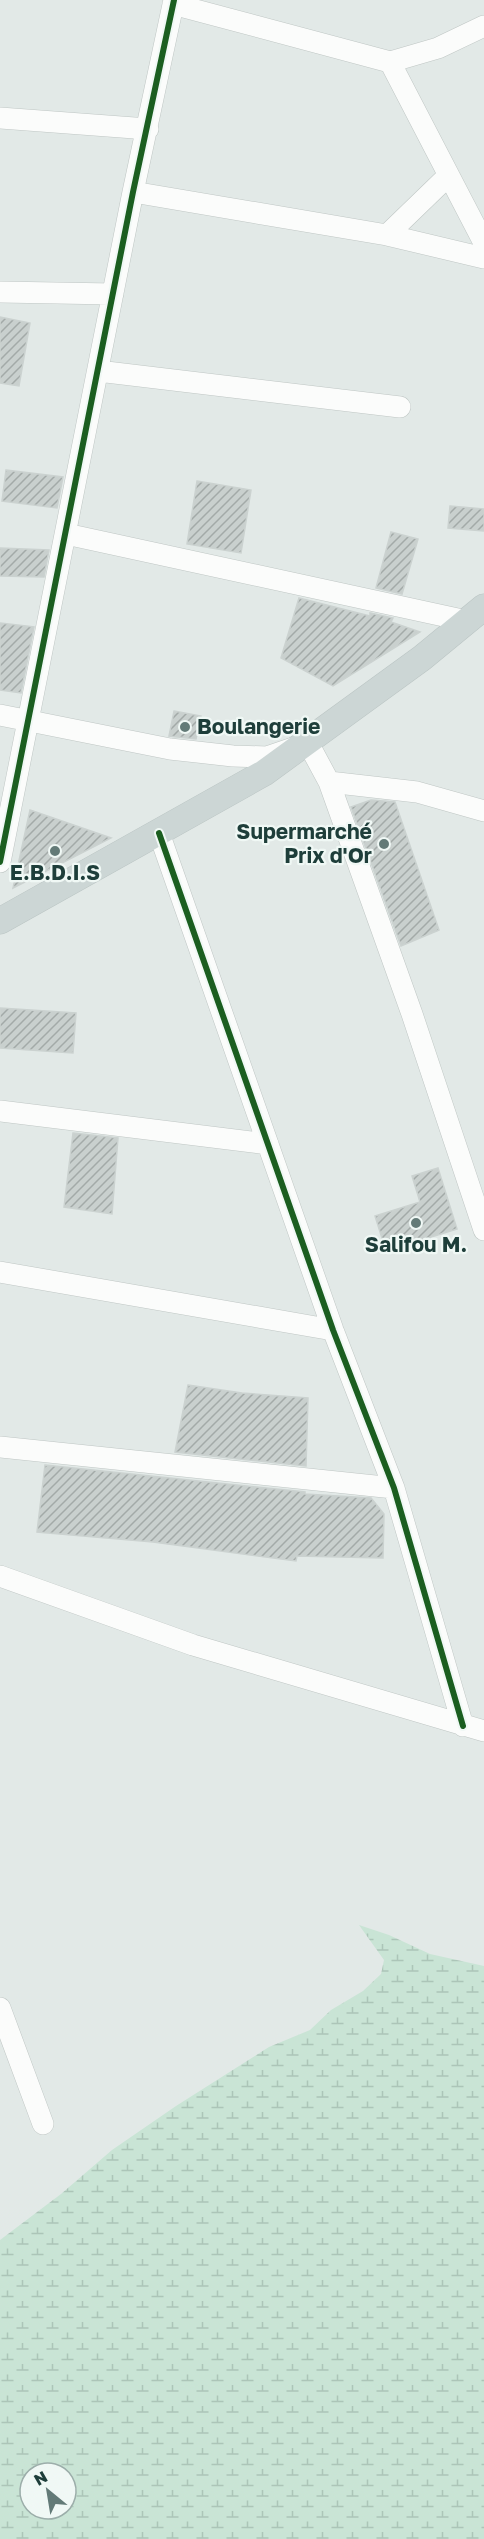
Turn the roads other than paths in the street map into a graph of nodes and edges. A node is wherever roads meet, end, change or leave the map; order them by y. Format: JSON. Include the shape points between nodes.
{"nodes":[{"id":1,"x":173,"y":2,"type":"edge"},
{"id":2,"x":484,"y":26,"type":"edge"},
{"id":3,"x":390,"y":62,"type":"junction"},
{"id":4,"x":0,"y":118,"type":"edge"},
{"id":5,"x":148,"y":129,"type":"junction"},
{"id":6,"x":448,"y":176,"type":"junction"},
{"id":7,"x":133,"y":192,"type":"junction"},
{"id":8,"x":387,"y":235,"type":"junction"},
{"id":9,"x":484,"y":243,"type":"edge"},
{"id":10,"x":484,"y":258,"type":"edge"},
{"id":11,"x":0,"y":292,"type":"edge"},
{"id":12,"x":113,"y":294,"type":"junction"},
{"id":13,"x":98,"y":371,"type":"junction"},
{"id":14,"x":400,"y":407,"type":"dead end"},
{"id":15,"x":66,"y":534,"type":"junction"},
{"id":16,"x":476,"y":614,"type":"edge"},
{"id":17,"x":0,"y":714,"type":"edge"},
{"id":18,"x":30,"y":719,"type":"junction"},
{"id":19,"x":308,"y":743,"type":"junction"},
{"id":20,"x":328,"y":782,"type":"junction"},
{"id":21,"x":484,"y":811,"type":"edge"},
{"id":22,"x":159,"y":833,"type":"junction"},
{"id":23,"x":0,"y":862,"type":"edge"},
{"id":24,"x":0,"y":921,"type":"edge"},
{"id":25,"x":0,"y":1111,"type":"edge"},
{"id":26,"x":268,"y":1144,"type":"junction"},
{"id":27,"x":484,"y":1230,"type":"edge"},
{"id":28,"x":0,"y":1272,"type":"edge"},
{"id":29,"x":333,"y":1330,"type":"junction"},
{"id":30,"x":0,"y":1447,"type":"edge"},
{"id":31,"x":394,"y":1488,"type":"junction"},
{"id":32,"x":0,"y":1576,"type":"edge"},
{"id":33,"x":463,"y":1726,"type":"junction"},
{"id":34,"x":484,"y":1731,"type":"edge"},
{"id":35,"x":0,"y":2008,"type":"edge"},
{"id":36,"x":43,"y":2124,"type":"dead end"}],
"edges":[{"from":1,"to":3,"type":"street"},
{"from":1,"to":5,"type":"street"},
{"from":2,"to":3,"type":"street","via":[[438,48]]},
{"from":3,"to":6,"type":"street"},
{"from":4,"to":5,"type":"street"},
{"from":5,"to":7,"type":"street"},
{"from":6,"to":8,"type":"street"},
{"from":6,"to":9,"type":"street"},
{"from":7,"to":8,"type":"street"},
{"from":7,"to":12,"type":"street"},
{"from":8,"to":10,"type":"street"},
{"from":11,"to":12,"type":"street"},
{"from":12,"to":13,"type":"street"},
{"from":13,"to":14,"type":"street"},
{"from":13,"to":15,"type":"street"},
{"from":15,"to":16,"type":"street"},
{"from":15,"to":18,"type":"street"},
{"from":16,"to":19,"type":"main road"},
{"from":17,"to":18,"type":"street"},
{"from":18,"to":19,"type":"street","via":[[170,749],[234,756],[267,757]]},
{"from":18,"to":23,"type":"street"},
{"from":19,"to":20,"type":"street"},
{"from":19,"to":22,"type":"main road"},
{"from":20,"to":21,"type":"street","via":[[417,792]]},
{"from":20,"to":27,"type":"street","via":[[412,1014]]},
{"from":22,"to":24,"type":"main road"},
{"from":22,"to":26,"type":"street"},
{"from":25,"to":26,"type":"street"},
{"from":26,"to":29,"type":"street"},
{"from":28,"to":29,"type":"street"},
{"from":29,"to":31,"type":"street"},
{"from":30,"to":31,"type":"street"},
{"from":31,"to":33,"type":"street"},
{"from":32,"to":33,"type":"street","via":[[193,1645]]},
{"from":33,"to":34,"type":"street"},
{"from":35,"to":36,"type":"street"}]}
